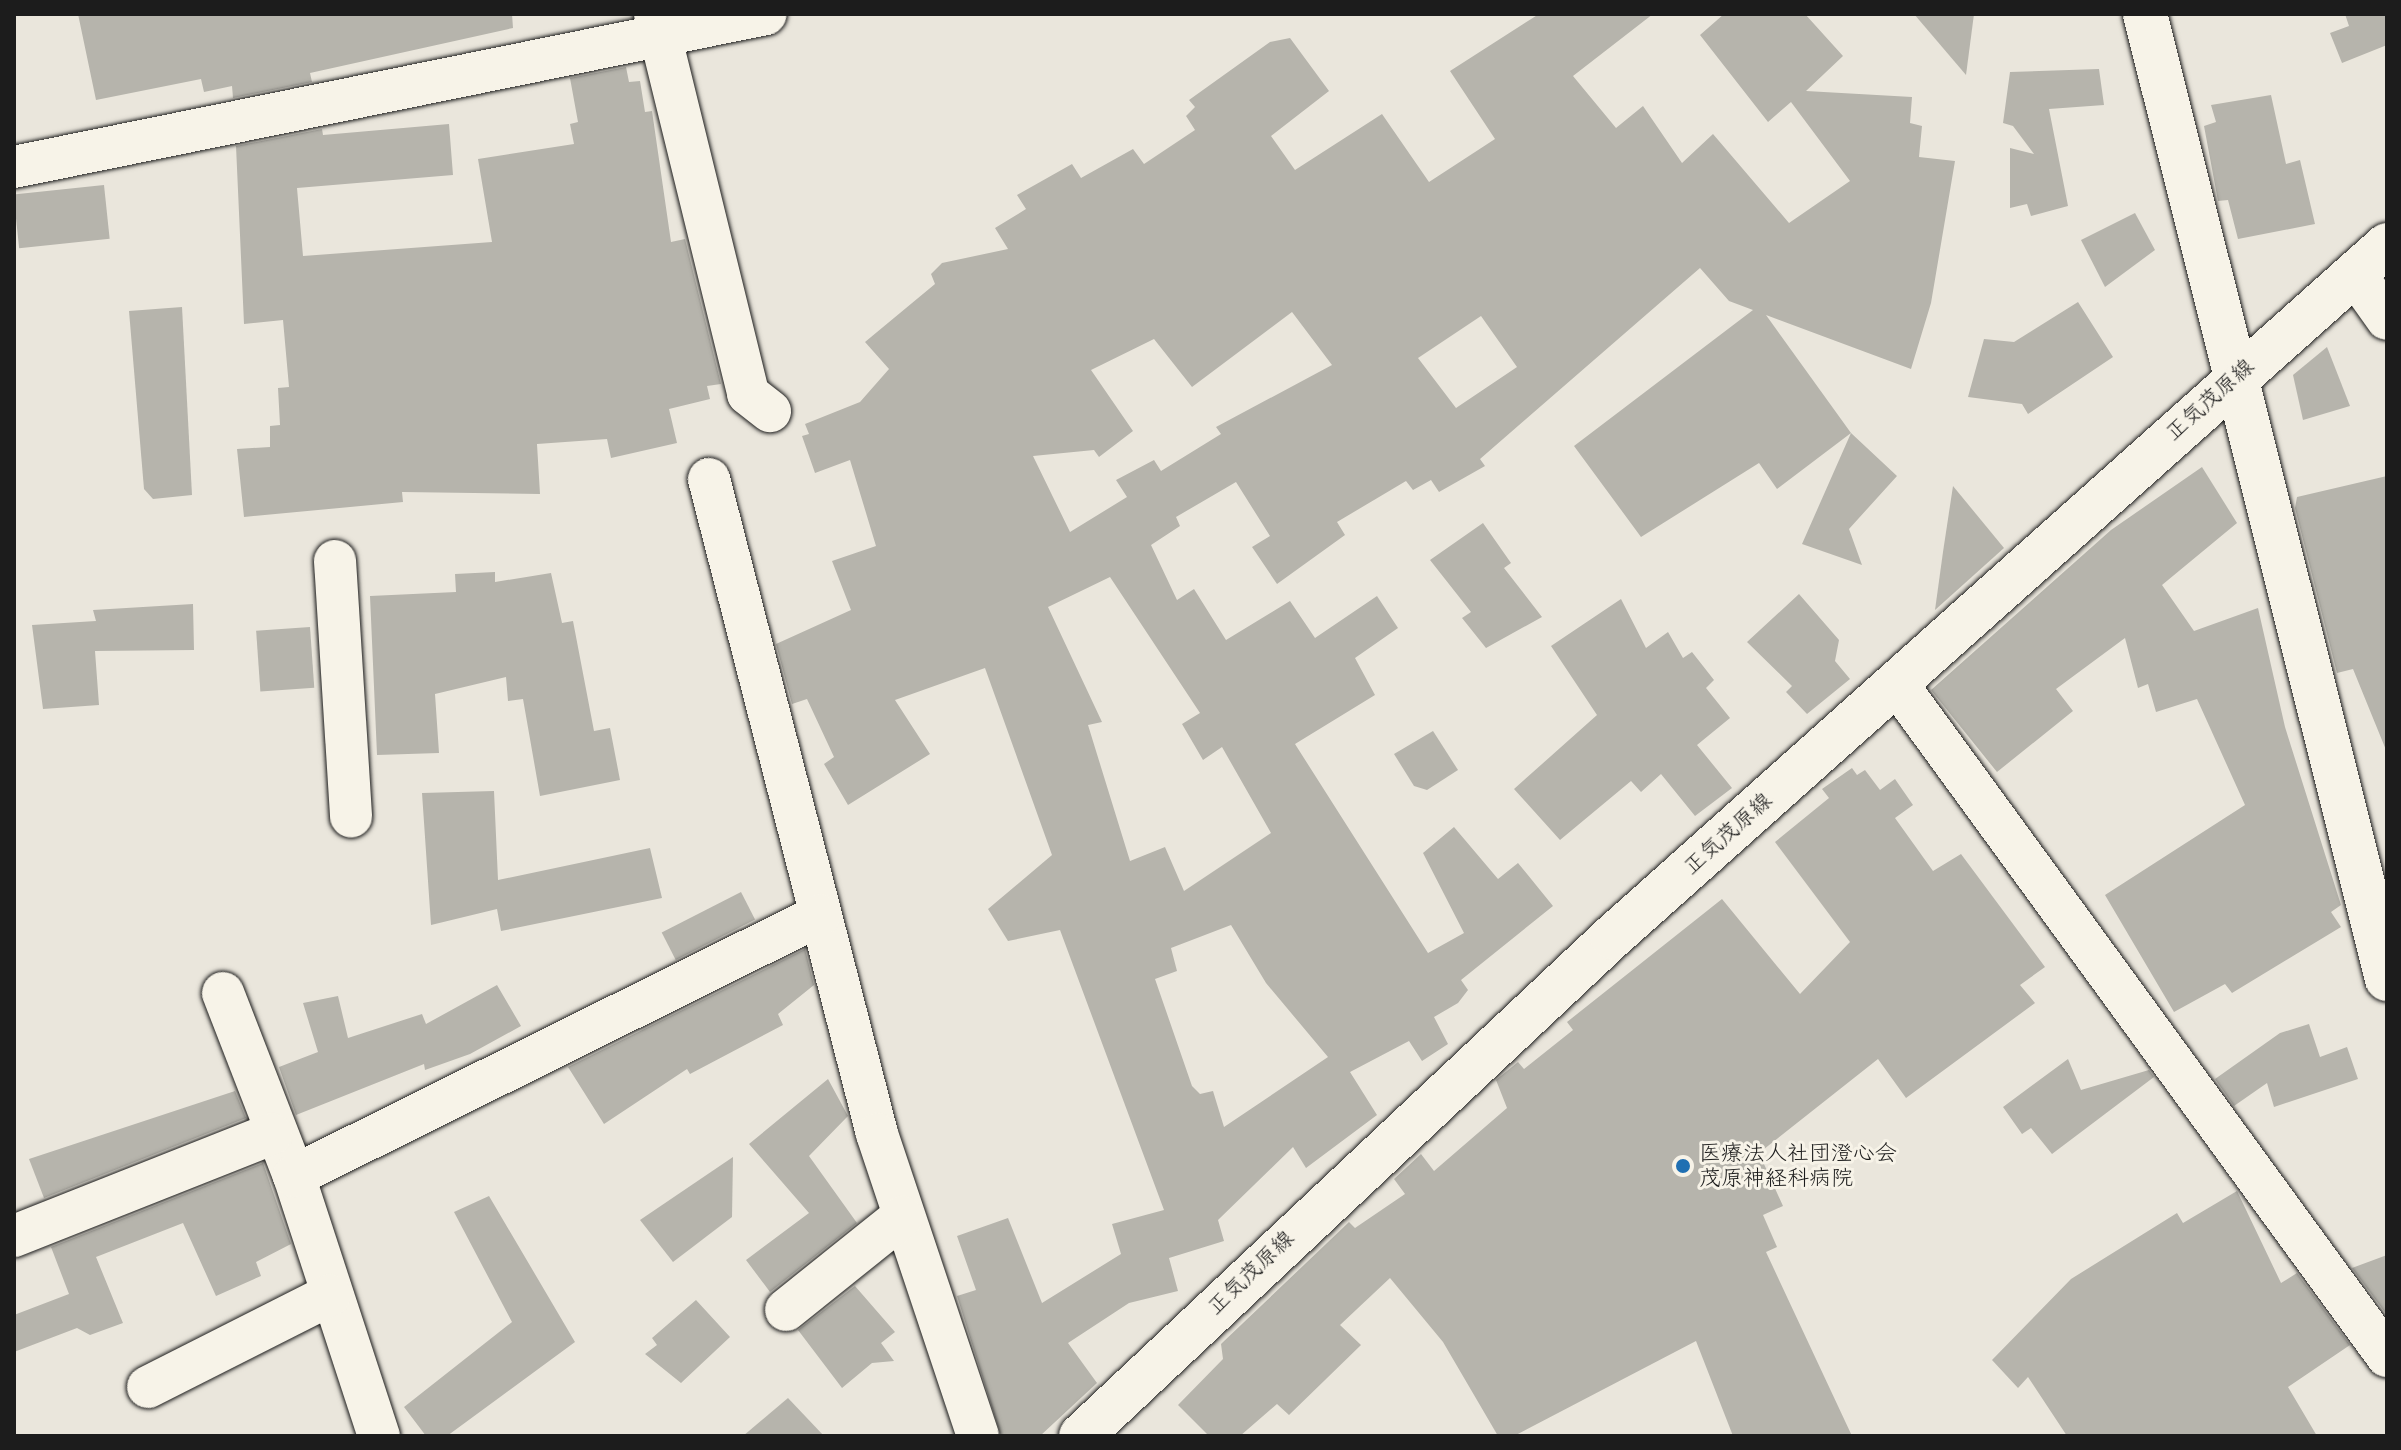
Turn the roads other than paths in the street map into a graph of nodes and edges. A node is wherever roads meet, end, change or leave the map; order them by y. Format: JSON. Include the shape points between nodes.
{"nodes":[{"id":1,"x":766,"y":14,"type":"edge"},
{"id":2,"x":2145,"y":14,"type":"edge"},
{"id":3,"x":658,"y":25,"type":"edge"},
{"id":4,"x":14,"y":167,"type":"edge"},
{"id":5,"x":2387,"y":245,"type":"edge"},
{"id":6,"x":2355,"y":274,"type":"junction"},
{"id":7,"x":2387,"y":319,"type":"edge"},
{"id":8,"x":2233,"y":378,"type":"junction"},
{"id":9,"x":770,"y":411,"type":"dead end"},
{"id":10,"x":709,"y":479,"type":"dead end"},
{"id":11,"x":335,"y":561,"type":"dead end"},
{"id":12,"x":1897,"y":684,"type":"junction"},
{"id":13,"x":351,"y":816,"type":"dead end"},
{"id":14,"x":820,"y":915,"type":"junction"},
{"id":15,"x":2387,"y":979,"type":"edge"},
{"id":16,"x":223,"y":993,"type":"dead end"},
{"id":17,"x":272,"y":1134,"type":"junction"},
{"id":18,"x":294,"y":1176,"type":"junction"},
{"id":19,"x":902,"y":1217,"type":"junction"},
{"id":20,"x":14,"y":1236,"type":"edge"},
{"id":21,"x":330,"y":1295,"type":"junction"},
{"id":22,"x":786,"y":1310,"type":"dead end"},
{"id":23,"x":2387,"y":1356,"type":"edge"},
{"id":24,"x":148,"y":1387,"type":"dead end"},
{"id":25,"x":379,"y":1436,"type":"edge"},
{"id":26,"x":978,"y":1436,"type":"edge"},
{"id":27,"x":1081,"y":1436,"type":"edge"}],
"edges":[{"from":1,"to":3,"type":"street"},
{"from":2,"to":8,"type":"main road"},
{"from":3,"to":4,"type":"street"},
{"from":3,"to":9,"type":"street","via":[[748,394]]},
{"from":5,"to":6,"type":"main road","name":"正気茂原線"},
{"from":6,"to":7,"type":"street"},
{"from":6,"to":8,"type":"main road","name":"正気茂原線"},
{"from":8,"to":12,"type":"main road","name":"正気茂原線"},
{"from":8,"to":15,"type":"main road"},
{"from":10,"to":14,"type":"street"},
{"from":11,"to":13,"type":"street"},
{"from":12,"to":23,"type":"street"},
{"from":12,"to":27,"type":"main road","name":"正気茂原線","via":[[1589,958]]},
{"from":14,"to":18,"type":"street"},
{"from":14,"to":19,"type":"street"},
{"from":16,"to":17,"type":"street"},
{"from":17,"to":18,"type":"street"},
{"from":17,"to":20,"type":"street"},
{"from":18,"to":21,"type":"street"},
{"from":19,"to":22,"type":"street"},
{"from":19,"to":26,"type":"street"},
{"from":21,"to":24,"type":"street"},
{"from":21,"to":25,"type":"street"}]}
